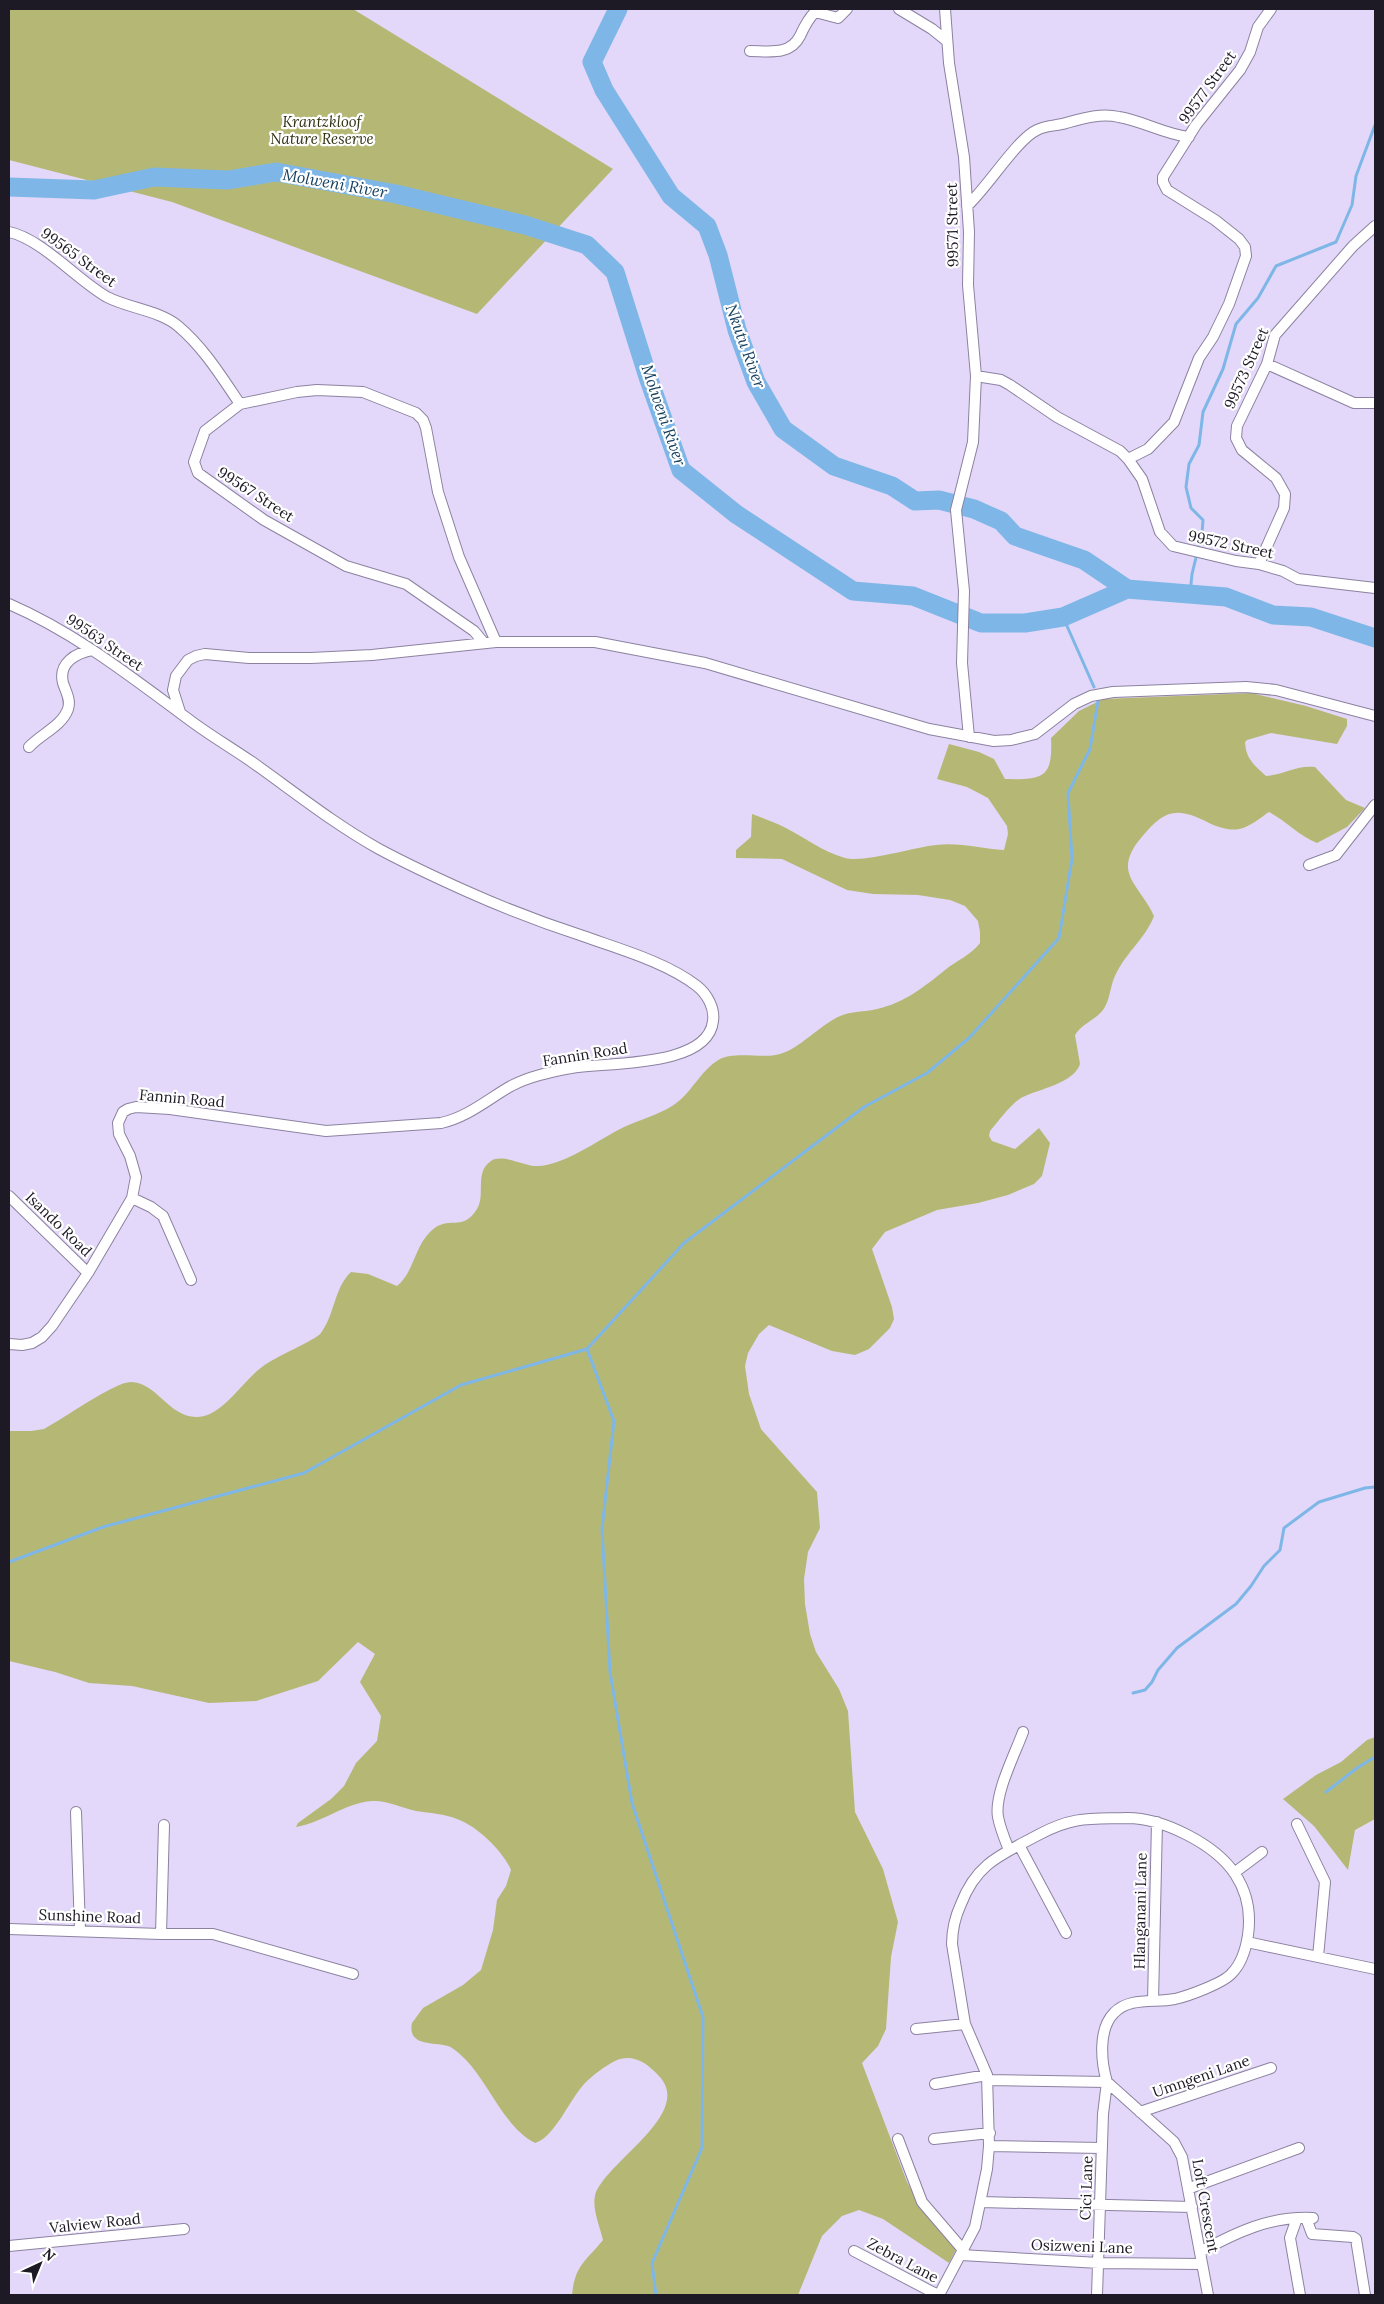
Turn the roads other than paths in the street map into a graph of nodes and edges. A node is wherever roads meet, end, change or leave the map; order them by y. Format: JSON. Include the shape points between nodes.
{"nodes":[{"id":1,"x":847,"y":9,"type":"edge"},
{"id":2,"x":899,"y":9,"type":"edge"},
{"id":3,"x":944,"y":9,"type":"edge"},
{"id":4,"x":1271,"y":9,"type":"edge"},
{"id":5,"x":947,"y":41,"type":"junction"},
{"id":6,"x":750,"y":51,"type":"dead end"},
{"id":7,"x":1189,"y":137,"type":"junction"},
{"id":8,"x":967,"y":206,"type":"junction"},
{"id":9,"x":1375,"y":226,"type":"edge"},
{"id":10,"x":9,"y":232,"type":"edge"},
{"id":11,"x":1267,"y":364,"type":"junction"},
{"id":12,"x":976,"y":376,"type":"junction"},
{"id":13,"x":1375,"y":402,"type":"edge"},
{"id":14,"x":240,"y":404,"type":"junction"},
{"id":15,"x":1128,"y":459,"type":"junction"},
{"id":16,"x":1259,"y":564,"type":"junction"},
{"id":17,"x":1375,"y":588,"type":"edge"},
{"id":18,"x":9,"y":604,"type":"edge"},
{"id":19,"x":496,"y":642,"type":"junction"},
{"id":20,"x":484,"y":643,"type":"junction"},
{"id":21,"x":92,"y":650,"type":"junction"},
{"id":22,"x":180,"y":713,"type":"junction"},
{"id":23,"x":1375,"y":716,"type":"edge"},
{"id":24,"x":969,"y":737,"type":"junction"},
{"id":25,"x":30,"y":747,"type":"dead end"},
{"id":26,"x":1375,"y":805,"type":"edge"},
{"id":27,"x":1309,"y":865,"type":"dead end"},
{"id":28,"x":9,"y":1196,"type":"edge"},
{"id":29,"x":132,"y":1198,"type":"junction"},
{"id":30,"x":88,"y":1273,"type":"junction"},
{"id":31,"x":191,"y":1280,"type":"dead end"},
{"id":32,"x":9,"y":1344,"type":"edge"},
{"id":33,"x":1023,"y":1732,"type":"dead end"},
{"id":34,"x":76,"y":1812,"type":"dead end"},
{"id":35,"x":1157,"y":1822,"type":"junction"},
{"id":36,"x":1297,"y":1824,"type":"dead end"},
{"id":37,"x":164,"y":1825,"type":"dead end"},
{"id":38,"x":1020,"y":1845,"type":"junction"},
{"id":39,"x":1009,"y":1850,"type":"junction"},
{"id":40,"x":1262,"y":1852,"type":"dead end"},
{"id":41,"x":1234,"y":1873,"type":"junction"},
{"id":42,"x":9,"y":1929,"type":"edge"},
{"id":43,"x":161,"y":1929,"type":"junction"},
{"id":44,"x":80,"y":1930,"type":"junction"},
{"id":45,"x":1066,"y":1933,"type":"dead end"},
{"id":46,"x":1247,"y":1942,"type":"junction"},
{"id":47,"x":1318,"y":1957,"type":"junction"},
{"id":48,"x":1375,"y":1969,"type":"edge"},
{"id":49,"x":353,"y":1974,"type":"dead end"},
{"id":50,"x":1153,"y":2001,"type":"junction"},
{"id":51,"x":965,"y":2024,"type":"junction"},
{"id":52,"x":916,"y":2029,"type":"dead end"},
{"id":53,"x":1271,"y":2068,"type":"dead end"},
{"id":54,"x":988,"y":2077,"type":"junction"},
{"id":55,"x":1108,"y":2082,"type":"junction"},
{"id":56,"x":935,"y":2084,"type":"dead end"},
{"id":57,"x":1140,"y":2112,"type":"junction"},
{"id":58,"x":990,"y":2133,"type":"junction"},
{"id":59,"x":898,"y":2139,"type":"dead end"},
{"id":60,"x":934,"y":2139,"type":"dead end"},
{"id":61,"x":989,"y":2146,"type":"junction"},
{"id":62,"x":1102,"y":2148,"type":"junction"},
{"id":63,"x":1300,"y":2148,"type":"dead end"},
{"id":64,"x":1190,"y":2188,"type":"junction"},
{"id":65,"x":981,"y":2202,"type":"junction"},
{"id":66,"x":1101,"y":2205,"type":"junction"},
{"id":67,"x":1192,"y":2207,"type":"junction"},
{"id":68,"x":1305,"y":2218,"type":"junction"},
{"id":69,"x":184,"y":2229,"type":"dead end"},
{"id":70,"x":9,"y":2246,"type":"edge"},
{"id":71,"x":854,"y":2251,"type":"dead end"},
{"id":72,"x":1200,"y":2252,"type":"junction"},
{"id":73,"x":963,"y":2253,"type":"junction"},
{"id":74,"x":1098,"y":2263,"type":"junction"},
{"id":75,"x":1201,"y":2264,"type":"junction"},
{"id":76,"x":939,"y":2295,"type":"edge"},
{"id":77,"x":1097,"y":2295,"type":"edge"},
{"id":78,"x":1208,"y":2295,"type":"edge"},
{"id":79,"x":1300,"y":2295,"type":"edge"},
{"id":80,"x":1365,"y":2295,"type":"edge"}],
"edges":[{"from":1,"to":6,"type":"street","via":[[838,18],[815,12],[798,40],[784,51]]},
{"from":2,"to":5,"type":"street"},
{"from":3,"to":5,"type":"street","name":"99571 Street"},
{"from":4,"to":7,"type":"street","name":"99577 Street","via":[[1258,27],[1240,70]]},
{"from":5,"to":8,"type":"street","name":"99571 Street","via":[[964,157]]},
{"from":7,"to":8,"type":"street","name":"99577 Street","via":[[1110,116],[1082,118],[1042,128],[1020,143]]},
{"from":7,"to":15,"type":"street","via":[[1163,177],[1164,187],[1216,220],[1243,243],[1246,250],[1243,267],[1229,304],[1199,358],[1174,422],[1148,449]]},
{"from":8,"to":12,"type":"street","name":"99571 Street","via":[[968,285]]},
{"from":9,"to":11,"type":"street","name":"99573 Street","via":[[1353,246],[1275,336]]},
{"from":10,"to":14,"type":"street","name":"99565 Street","via":[[27,238],[107,296],[176,324],[208,357]]},
{"from":11,"to":13,"type":"street","via":[[1354,403]]},
{"from":11,"to":16,"type":"street","name":"99573 Street","via":[[1240,417],[1236,432],[1237,443],[1242,450],[1276,478],[1285,494],[1284,508]]},
{"from":12,"to":15,"type":"street","name":"99572 Street","via":[[1001,380],[1057,417],[1111,445]]},
{"from":12,"to":24,"type":"street","name":"99571 Street","via":[[973,442],[957,505],[964,612],[962,663]]},
{"from":14,"to":19,"type":"street","name":"99567 Street","via":[[297,392],[344,390],[369,394],[416,413],[426,428],[438,492],[459,557]]},
{"from":14,"to":20,"type":"street","name":"99567 Street","via":[[204,431],[194,462],[198,473],[264,520],[346,566],[406,584],[474,631]]},
{"from":15,"to":16,"type":"street","name":"99572 Street","via":[[1142,479],[1160,532],[1173,546]]},
{"from":16,"to":17,"type":"street","name":"99572 Street","via":[[1298,579]]},
{"from":18,"to":21,"type":"street","name":"99563 Street","via":[[45,621]]},
{"from":19,"to":20,"type":"street"},
{"from":19,"to":24,"type":"street","via":[[595,642],[696,661],[928,729]]},
{"from":20,"to":22,"type":"street","via":[[311,658],[196,656],[188,660],[176,676],[173,690]]},
{"from":21,"to":22,"type":"street","name":"99563 Street"},
{"from":21,"to":25,"type":"street","via":[[77,655],[65,666],[62,676],[69,700],[68,710]]},
{"from":22,"to":29,"type":"street","name":"Fannin Road","via":[[378,848],[502,907],[629,952],[685,979],[698,987],[710,1003],[713,1024],[700,1044],[691,1050],[651,1059],[542,1074],[512,1086],[460,1118],[441,1123],[326,1131],[170,1109],[128,1109],[118,1123],[134,1172]]},
{"from":23,"to":24,"type":"street","via":[[1276,690],[1246,687],[1113,692],[1091,696],[1074,704],[1035,734],[994,741]]},
{"from":26,"to":27,"type":"street","via":[[1336,855]]},
{"from":28,"to":30,"type":"street","name":"Isando Road"},
{"from":29,"to":30,"type":"street","name":"Fannin Road"},
{"from":29,"to":31,"type":"street","via":[[163,1216]]},
{"from":30,"to":32,"type":"street","name":"Fannin Road","via":[[66,1308],[42,1337],[22,1346]]},
{"from":33,"to":39,"type":"street","via":[[998,1808]]},
{"from":34,"to":44,"type":"street"},
{"from":35,"to":38,"type":"street","via":[[1133,1818],[1071,1820]]},
{"from":35,"to":41,"type":"street","via":[[1200,1844]]},
{"from":35,"to":50,"type":"street","name":"Hlanganani Lane"},
{"from":36,"to":47,"type":"street","via":[[1325,1882]]},
{"from":37,"to":43,"type":"street"},
{"from":38,"to":39,"type":"street"},
{"from":38,"to":45,"type":"street"},
{"from":39,"to":51,"type":"street","via":[[975,1876],[967,1888],[952,1931]]},
{"from":40,"to":41,"type":"street"},
{"from":41,"to":46,"type":"street","via":[[1246,1900],[1249,1920]]},
{"from":42,"to":44,"type":"street","name":"Sunshine Road"},
{"from":43,"to":44,"type":"street","name":"Sunshine Road"},
{"from":43,"to":49,"type":"street","name":"Sunshine Road","via":[[213,1934]]},
{"from":46,"to":47,"type":"street"},
{"from":46,"to":50,"type":"street","via":[[1234,1972],[1226,1979],[1174,1999]]},
{"from":47,"to":48,"type":"street"},
{"from":50,"to":55,"type":"street","via":[[1124,2006],[1107,2021],[1103,2034]]},
{"from":51,"to":52,"type":"street"},
{"from":51,"to":54,"type":"street"},
{"from":53,"to":57,"type":"street","name":"Umngeni Lane"},
{"from":54,"to":55,"type":"street"},
{"from":54,"to":56,"type":"street"},
{"from":54,"to":58,"type":"street"},
{"from":55,"to":57,"type":"street","name":"Loft Crescent"},
{"from":55,"to":62,"type":"street","name":"Cici Lane"},
{"from":57,"to":64,"type":"street","name":"Loft Crescent","via":[[1178,2148]]},
{"from":58,"to":60,"type":"street"},
{"from":58,"to":61,"type":"street"},
{"from":59,"to":73,"type":"street","via":[[922,2202]]},
{"from":61,"to":62,"type":"street"},
{"from":61,"to":65,"type":"street"},
{"from":62,"to":66,"type":"street","name":"Cici Lane"},
{"from":63,"to":64,"type":"street"},
{"from":64,"to":67,"type":"street","name":"Loft Crescent"},
{"from":65,"to":66,"type":"street"},
{"from":65,"to":73,"type":"street","via":[[975,2227]]},
{"from":66,"to":67,"type":"street"},
{"from":66,"to":74,"type":"street","name":"Cici Lane"},
{"from":67,"to":72,"type":"street","name":"Loft Crescent"},
{"from":68,"to":72,"type":"street","via":[[1276,2219],[1258,2224]]},
{"from":68,"to":79,"type":"street","via":[[1290,2238]]},
{"from":68,"to":80,"type":"street","via":[[1312,2234],[1356,2239]]},
{"from":69,"to":70,"type":"street","name":"Valview Road"},
{"from":71,"to":76,"type":"street","name":"Zebra Lane"},
{"from":72,"to":75,"type":"street","name":"Loft Crescent"},
{"from":73,"to":74,"type":"street","name":"Osizweni Lane"},
{"from":73,"to":76,"type":"street"},
{"from":74,"to":75,"type":"street","name":"Osizweni Lane"},
{"from":74,"to":77,"type":"street","name":"Cici Lane"},
{"from":75,"to":78,"type":"street","name":"Loft Crescent"}]}
